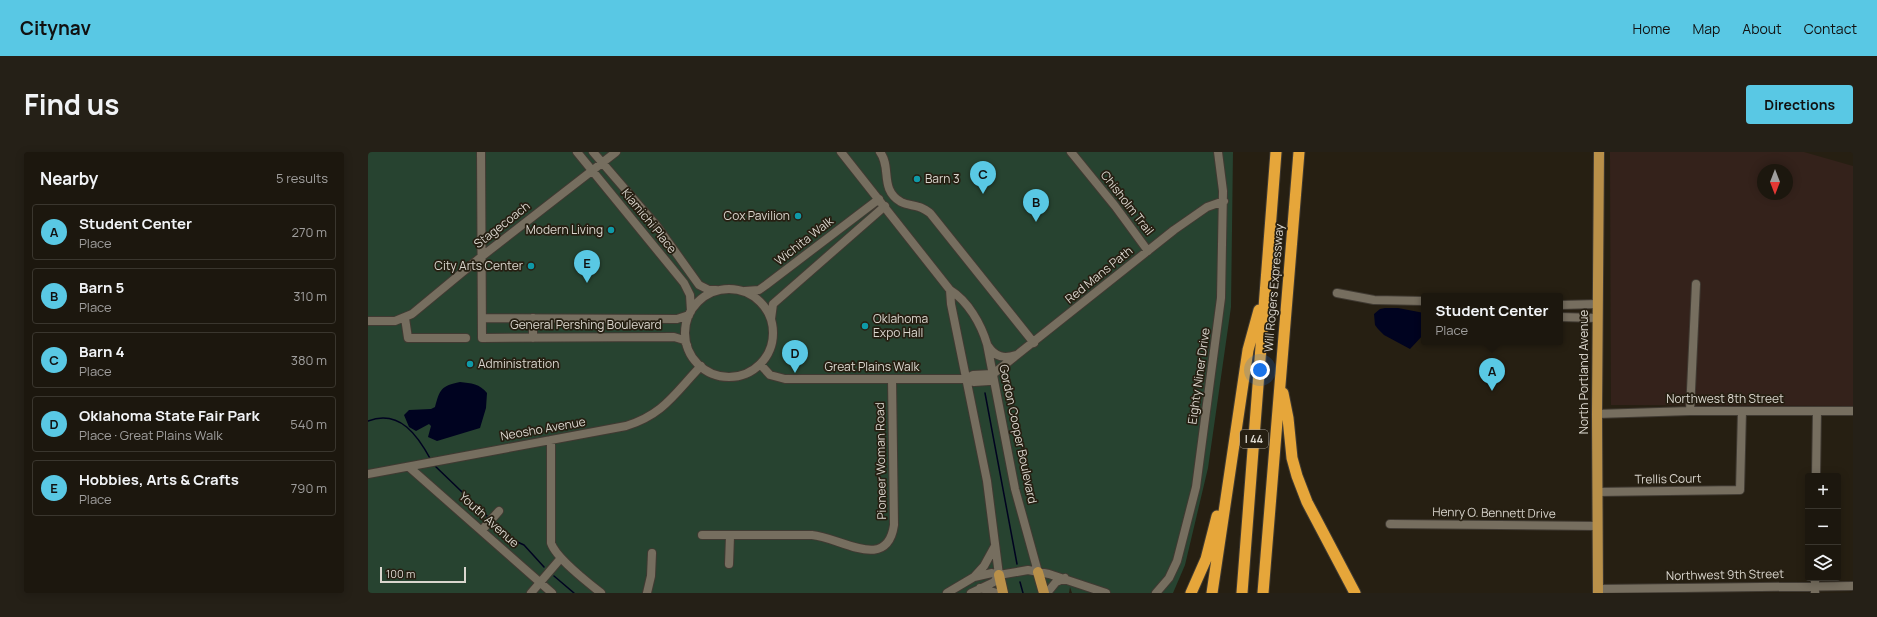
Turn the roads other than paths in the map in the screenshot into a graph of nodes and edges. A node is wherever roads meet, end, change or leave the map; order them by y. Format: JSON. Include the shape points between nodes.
{"nodes":[{"id":1,"x":481,"y":152,"type":"edge"},
{"id":2,"x":577,"y":152,"type":"edge"},
{"id":3,"x":593,"y":152,"type":"edge"},
{"id":4,"x":616,"y":152,"type":"edge"},
{"id":5,"x":841,"y":152,"type":"edge"},
{"id":6,"x":880,"y":152,"type":"edge"},
{"id":7,"x":1071,"y":152,"type":"edge"},
{"id":8,"x":1218,"y":152,"type":"edge"},
{"id":9,"x":1276,"y":152,"type":"edge"},
{"id":10,"x":1299,"y":152,"type":"edge"},
{"id":11,"x":1599,"y":152,"type":"edge"},
{"id":12,"x":603,"y":162,"type":"junction"},
{"id":13,"x":592,"y":170,"type":"junction"},
{"id":14,"x":879,"y":199,"type":"junction"},
{"id":15,"x":1224,"y":201,"type":"junction"},
{"id":16,"x":885,"y":206,"type":"junction"},
{"id":17,"x":1148,"y":251,"type":"junction"},
{"id":18,"x":481,"y":257,"type":"junction"},
{"id":19,"x":1266,"y":284,"type":"junction"},
{"id":20,"x":1696,"y":284,"type":"dead end"},
{"id":21,"x":719,"y":290,"type":"junction"},
{"id":22,"x":950,"y":290,"type":"junction"},
{"id":23,"x":740,"y":291,"type":"junction"},
{"id":24,"x":1337,"y":293,"type":"dead end"},
{"id":25,"x":1421,"y":301,"type":"edge"},
{"id":26,"x":1598,"y":304,"type":"junction"},
{"id":27,"x":1563,"y":305,"type":"edge"},
{"id":28,"x":690,"y":313,"type":"junction"},
{"id":29,"x":1563,"y":317,"type":"edge"},
{"id":30,"x":405,"y":318,"type":"junction"},
{"id":31,"x":482,"y":318,"type":"junction"},
{"id":32,"x":533,"y":318,"type":"junction"},
{"id":33,"x":1597,"y":318,"type":"junction"},
{"id":34,"x":368,"y":321,"type":"edge"},
{"id":35,"x":772,"y":321,"type":"junction"},
{"id":36,"x":466,"y":338,"type":"dead end"},
{"id":37,"x":533,"y":338,"type":"junction"},
{"id":38,"x":1034,"y":343,"type":"junction"},
{"id":39,"x":987,"y":344,"type":"junction"},
{"id":40,"x":687,"y":345,"type":"junction"},
{"id":41,"x":1020,"y":354,"type":"junction"},
{"id":42,"x":760,"y":364,"type":"junction"},
{"id":43,"x":700,"y":366,"type":"junction"},
{"id":44,"x":993,"y":374,"type":"junction"},
{"id":45,"x":1280,"y":378,"type":"junction"},
{"id":46,"x":892,"y":379,"type":"junction"},
{"id":47,"x":966,"y":379,"type":"junction"},
{"id":48,"x":1690,"y":411,"type":"junction"},
{"id":49,"x":1817,"y":411,"type":"junction"},
{"id":50,"x":1853,"y":411,"type":"edge"},
{"id":51,"x":1742,"y":412,"type":"junction"},
{"id":52,"x":1596,"y":414,"type":"junction"},
{"id":53,"x":551,"y":440,"type":"junction"},
{"id":54,"x":410,"y":467,"type":"junction"},
{"id":55,"x":1816,"y":473,"type":"edge"},
{"id":56,"x":368,"y":474,"type":"edge"},
{"id":57,"x":1228,"y":484,"type":"junction"},
{"id":58,"x":1597,"y":492,"type":"junction"},
{"id":59,"x":499,"y":511,"type":"dead end"},
{"id":60,"x":1390,"y":524,"type":"dead end"},
{"id":61,"x":1598,"y":526,"type":"junction"},
{"id":62,"x":482,"y":530,"type":"junction"},
{"id":63,"x":702,"y":536,"type":"dead end"},
{"id":64,"x":730,"y":536,"type":"junction"},
{"id":65,"x":995,"y":546,"type":"junction"},
{"id":66,"x":652,"y":553,"type":"dead end"},
{"id":67,"x":1335,"y":554,"type":"junction"},
{"id":68,"x":561,"y":558,"type":"junction"},
{"id":69,"x":729,"y":564,"type":"dead end"},
{"id":70,"x":1038,"y":572,"type":"junction"},
{"id":71,"x":999,"y":575,"type":"junction"},
{"id":72,"x":974,"y":577,"type":"junction"},
{"id":73,"x":1064,"y":578,"type":"junction"},
{"id":74,"x":539,"y":582,"type":"junction"},
{"id":75,"x":1815,"y":586,"type":"edge"},
{"id":76,"x":1853,"y":586,"type":"edge"},
{"id":77,"x":980,"y":588,"type":"junction"},
{"id":78,"x":1728,"y":590,"type":"edge"},
{"id":79,"x":1598,"y":591,"type":"edge"},
{"id":80,"x":531,"y":593,"type":"edge"},
{"id":81,"x":552,"y":593,"type":"edge"},
{"id":82,"x":601,"y":593,"type":"edge"},
{"id":83,"x":647,"y":593,"type":"edge"},
{"id":84,"x":947,"y":593,"type":"edge"},
{"id":85,"x":971,"y":593,"type":"edge"},
{"id":86,"x":997,"y":593,"type":"edge"},
{"id":87,"x":1003,"y":593,"type":"edge"},
{"id":88,"x":1044,"y":593,"type":"edge"},
{"id":89,"x":1047,"y":593,"type":"edge"},
{"id":90,"x":1106,"y":593,"type":"edge"},
{"id":91,"x":1156,"y":593,"type":"edge"},
{"id":92,"x":1192,"y":593,"type":"edge"},
{"id":93,"x":1212,"y":593,"type":"edge"},
{"id":94,"x":1242,"y":593,"type":"edge"},
{"id":95,"x":1263,"y":593,"type":"edge"},
{"id":96,"x":1355,"y":593,"type":"edge"},
{"id":97,"x":1359,"y":593,"type":"edge"}],
"edges":[{"from":1,"to":18,"type":"street"},
{"from":2,"to":13,"type":"street","name":"Kiamichi Place"},
{"from":3,"to":12,"type":"street","name":"Kiamichi Place"},
{"from":4,"to":12,"type":"street","name":"Stagecoach"},
{"from":5,"to":14,"type":"street","name":"Gordon Cooper Boulevard"},
{"from":6,"to":38,"type":"street","via":[[884,159],[887,184],[892,194],[901,201],[919,206],[930,213]]},
{"from":7,"to":17,"type":"street","name":"Chisholm Trail"},
{"from":8,"to":15,"type":"street","name":"Eighty Niner Drive"},
{"from":9,"to":19,"type":"highway","name":"Will Rogers Expressway","number":"I 44"},
{"from":10,"to":45,"type":"highway","name":"Will Rogers Expressway","number":"I 44"},
{"from":11,"to":26,"type":"main road","name":"North Portland Avenue"},
{"from":12,"to":13,"type":"street","name":"Stagecoach"},
{"from":12,"to":21,"type":"street","name":"Kiamichi Place","via":[[656,225],[699,285],[709,290]]},
{"from":13,"to":18,"type":"street","name":"Stagecoach"},
{"from":13,"to":28,"type":"street","name":"Kiamichi Place","via":[[684,283],[690,295]]},
{"from":14,"to":16,"type":"street","name":"Gordon Cooper Boulevard"},
{"from":14,"to":23,"type":"street","name":"Wichita Walk","via":[[759,290]]},
{"from":15,"to":17,"type":"street","name":"Red Mans Path","via":[[1207,207]]},
{"from":15,"to":91,"type":"street","name":"Eighty Niner Drive","via":[[1220,309],[1196,487],[1177,562],[1169,578]]},
{"from":16,"to":22,"type":"street","name":"Gordon Cooper Boulevard"},
{"from":16,"to":35,"type":"street","via":[[773,304],[770,314]]},
{"from":17,"to":38,"type":"street","name":"Red Mans Path"},
{"from":18,"to":30,"type":"street","name":"Stagecoach"},
{"from":18,"to":31,"type":"street"},
{"from":19,"to":57,"type":"highway","via":[[1248,350]]},
{"from":19,"to":94,"type":"highway","name":"Will Rogers Expressway","number":"I 44"},
{"from":20,"to":48,"type":"street"},
{"from":21,"to":23,"type":"street"},
{"from":21,"to":28,"type":"street","via":[[704,297]]},
{"from":22,"to":39,"type":"street","name":"Gordon Cooper Boulevard","via":[[957,294],[975,317],[983,330]]},
{"from":22,"to":47,"type":"street"},
{"from":23,"to":35,"type":"street","via":[[750,294],[759,301]]},
{"from":24,"to":25,"type":"street","via":[[1374,300]]},
{"from":26,"to":27,"type":"street"},
{"from":26,"to":33,"type":"main road","name":"North Portland Avenue"},
{"from":28,"to":32,"type":"street","name":"General Pershing Boulevard","via":[[677,319]]},
{"from":28,"to":40,"type":"street","via":[[686,328]]},
{"from":29,"to":33,"type":"street"},
{"from":30,"to":34,"type":"street","via":[[395,321]]},
{"from":30,"to":36,"type":"street","via":[[408,338]]},
{"from":31,"to":32,"type":"street","name":"General Pershing Boulevard"},
{"from":31,"to":37,"type":"street","name":"General Pershing Boulevard","via":[[482,338]]},
{"from":32,"to":37,"type":"street"},
{"from":33,"to":52,"type":"main road","name":"North Portland Avenue"},
{"from":35,"to":42,"type":"street","via":[[772,344]]},
{"from":37,"to":40,"type":"street","name":"General Pershing Boulevard","via":[[674,337],[684,340]]},
{"from":38,"to":41,"type":"street","name":"Red Mans Path"},
{"from":39,"to":41,"type":"street","via":[[992,352],[1001,357]]},
{"from":39,"to":44,"type":"street","name":"Gordon Cooper Boulevard"},
{"from":40,"to":43,"type":"street"},
{"from":41,"to":44,"type":"street","name":"Red Mans Path"},
{"from":42,"to":43,"type":"street","via":[[750,372],[732,376],[717,375]]},
{"from":42,"to":46,"type":"street","name":"Great Plains Walk","via":[[770,375],[785,379]]},
{"from":43,"to":53,"type":"street","name":"Neosho Avenue","via":[[663,408],[647,418],[626,426]]},
{"from":44,"to":47,"type":"street","name":"Great Plains Walk","via":[[973,375]]},
{"from":44,"to":70,"type":"street","name":"Gordon Cooper Boulevard","via":[[1014,489]]},
{"from":45,"to":67,"type":"highway","via":[[1296,476]]},
{"from":45,"to":95,"type":"highway","name":"Will Rogers Expressway","number":"I 44"},
{"from":46,"to":47,"type":"street","name":"Great Plains Walk"},
{"from":46,"to":64,"type":"street","name":"Pioneer Woman Road","via":[[894,521],[892,535],[885,546],[864,550],[826,536],[812,535]]},
{"from":47,"to":65,"type":"street","via":[[987,481]]},
{"from":48,"to":51,"type":"street","name":"Northwest 8th Street"},
{"from":48,"to":52,"type":"street","name":"Northwest 8th Street"},
{"from":49,"to":50,"type":"street","name":"Northwest 8th Street"},
{"from":49,"to":51,"type":"street","name":"Northwest 8th Street"},
{"from":49,"to":55,"type":"street"},
{"from":51,"to":58,"type":"street","name":"Trellis Court","via":[[1740,490]]},
{"from":52,"to":58,"type":"main road","name":"North Portland Avenue"},
{"from":53,"to":54,"type":"street","name":"Neosho Avenue"},
{"from":53,"to":68,"type":"street","via":[[550,538],[553,548]]},
{"from":54,"to":56,"type":"street","name":"Neosho Avenue"},
{"from":54,"to":62,"type":"street","name":"Youth Avenue"},
{"from":57,"to":92,"type":"highway","via":[[1217,514],[1206,559]]},
{"from":57,"to":93,"type":"highway"},
{"from":58,"to":61,"type":"main road","name":"North Portland Avenue"},
{"from":59,"to":62,"type":"street"},
{"from":60,"to":61,"type":"street","name":"Henry O. Bennett Drive"},
{"from":61,"to":79,"type":"main road","name":"North Portland Avenue"},
{"from":62,"to":74,"type":"street","name":"Youth Avenue"},
{"from":63,"to":64,"type":"street","name":"Pioneer Woman Road"},
{"from":64,"to":69,"type":"street"},
{"from":65,"to":71,"type":"street"},
{"from":65,"to":72,"type":"street","via":[[984,566]]},
{"from":66,"to":83,"type":"street"},
{"from":67,"to":96,"type":"highway"},
{"from":67,"to":97,"type":"highway"},
{"from":68,"to":74,"type":"street"},
{"from":68,"to":82,"type":"street"},
{"from":70,"to":71,"type":"street","via":[[1028,570]]},
{"from":70,"to":73,"type":"street"},
{"from":70,"to":88,"type":"main road","name":"Gordon Cooper Boulevard"},
{"from":71,"to":72,"type":"street","via":[[992,573]]},
{"from":71,"to":77,"type":"street","via":[[994,582]]},
{"from":71,"to":87,"type":"main road"},
{"from":72,"to":84,"type":"street"},
{"from":73,"to":89,"type":"street","via":[[1056,582]]},
{"from":73,"to":90,"type":"street"},
{"from":74,"to":80,"type":"street"},
{"from":74,"to":81,"type":"street","name":"Youth Avenue"},
{"from":75,"to":76,"type":"street","name":"Northwest 9th Street"},
{"from":75,"to":78,"type":"street","name":"Northwest 9th Street"},
{"from":77,"to":85,"type":"street"},
{"from":77,"to":86,"type":"street"},
{"from":78,"to":79,"type":"street","name":"Northwest 9th Street"}]}
